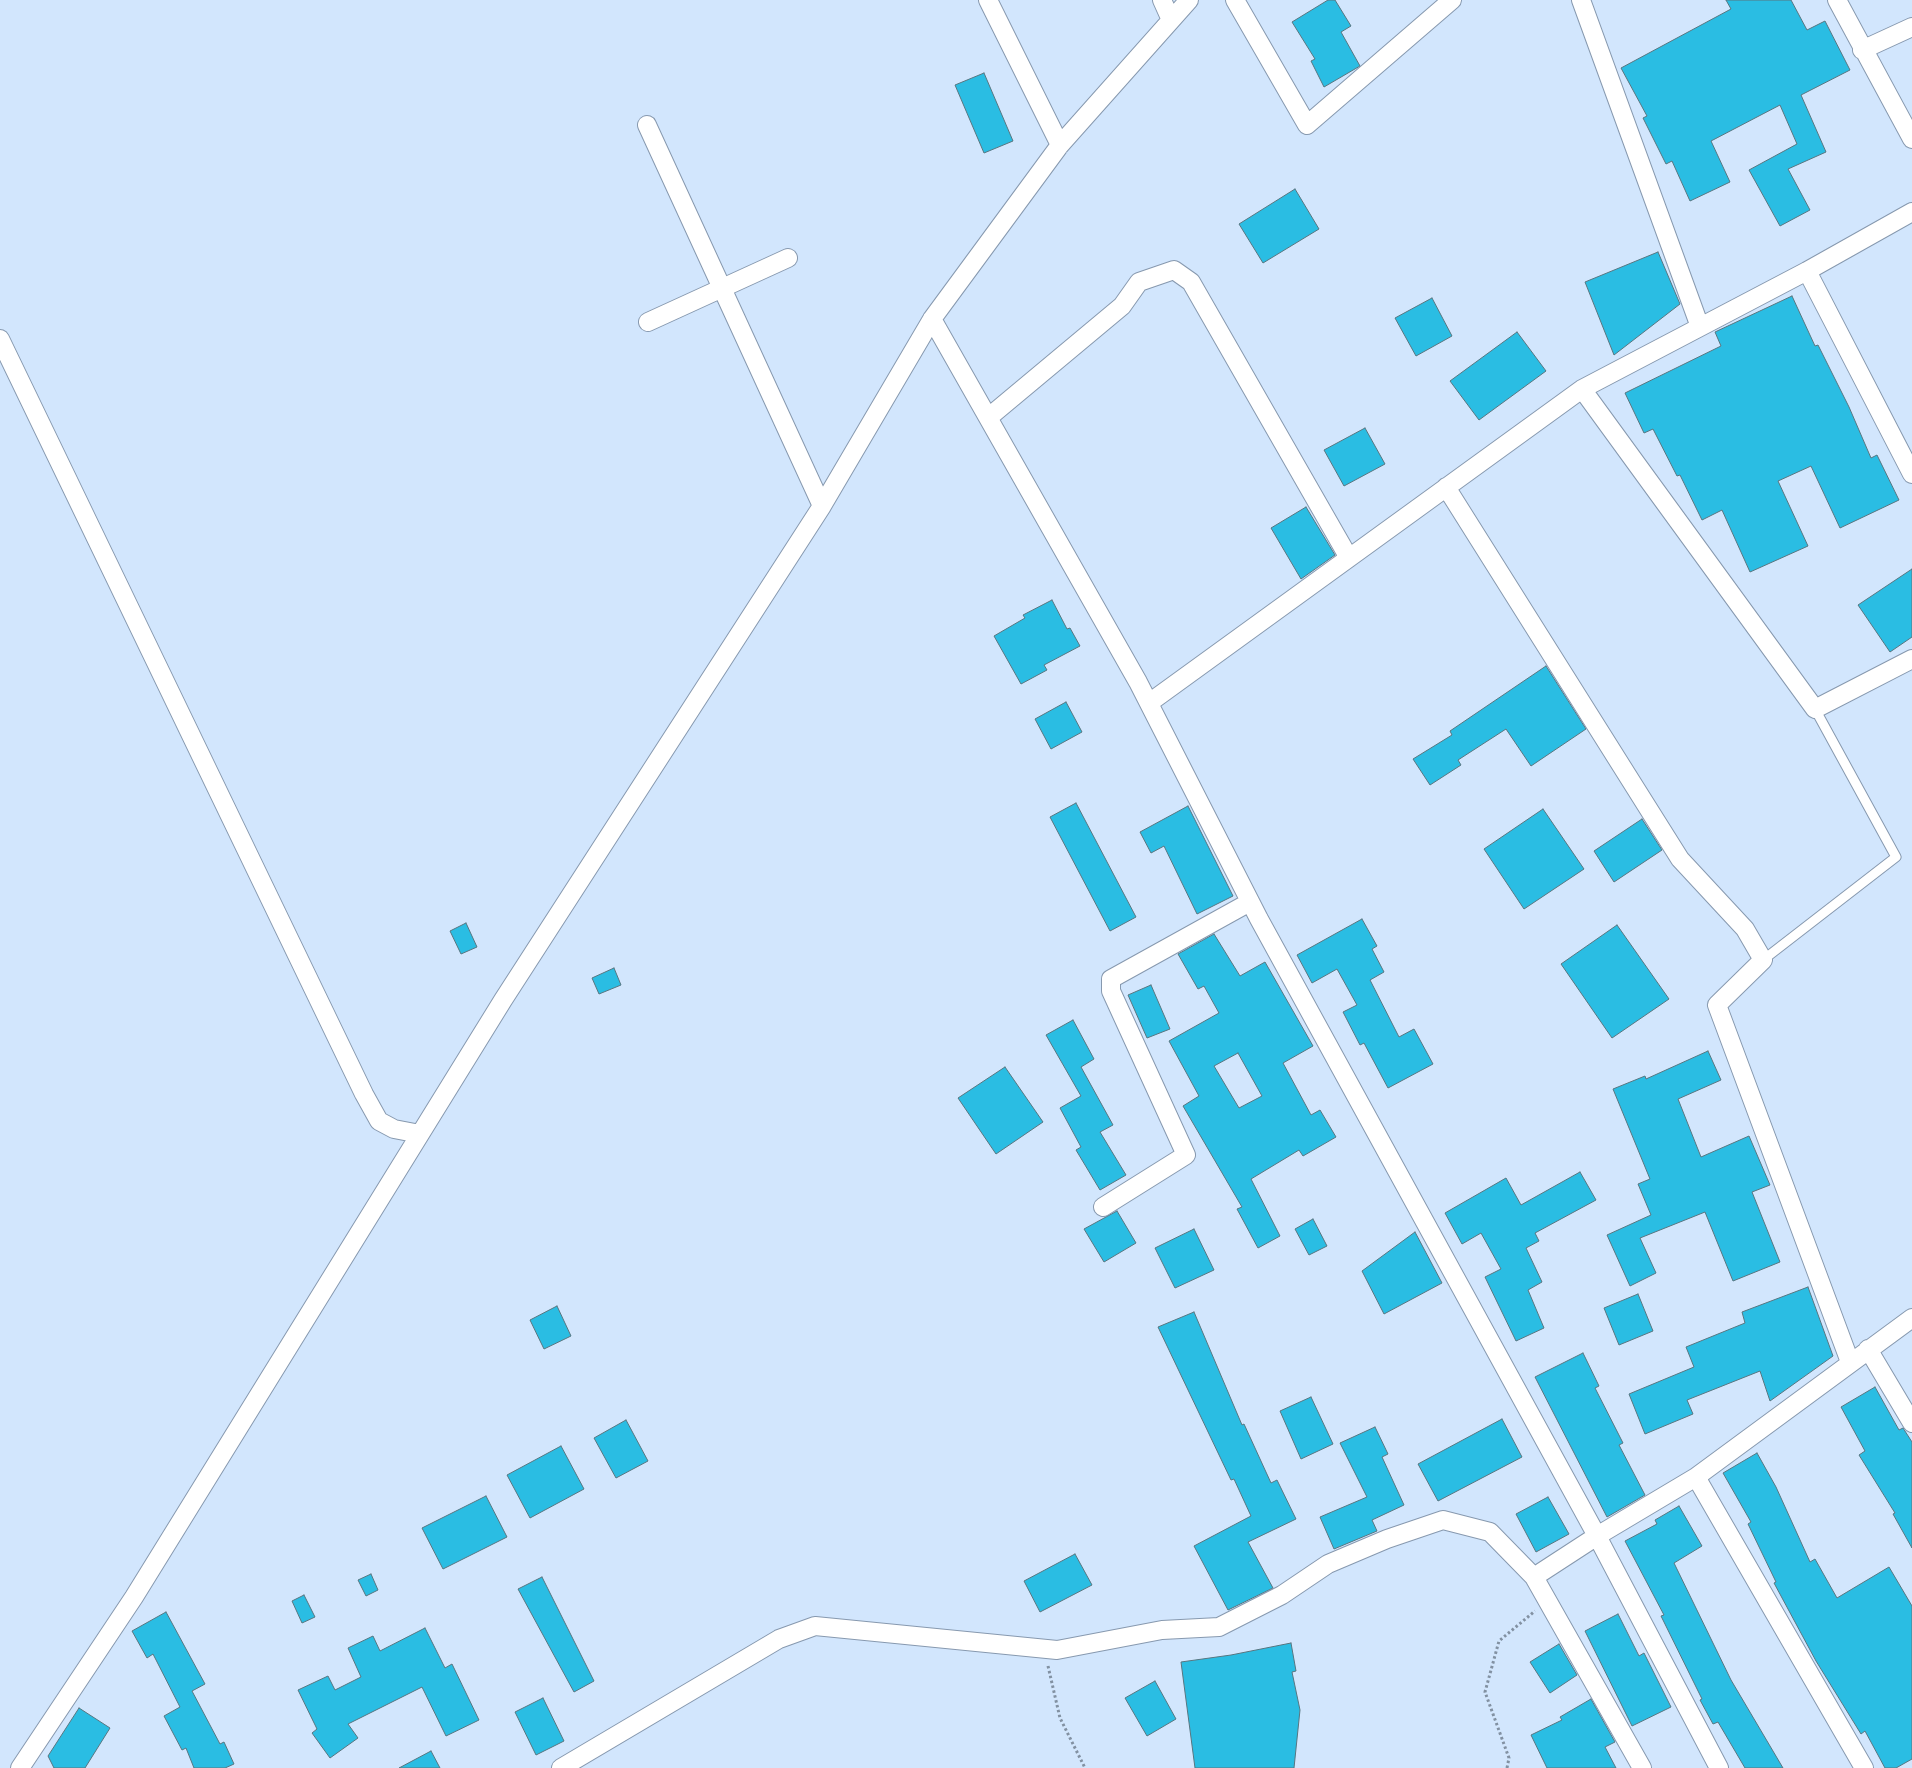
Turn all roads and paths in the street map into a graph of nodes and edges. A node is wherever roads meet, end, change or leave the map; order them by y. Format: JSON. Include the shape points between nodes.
{"nodes":[{"id":1,"x":988,"y":0,"type":"edge"},
{"id":2,"x":1162,"y":0,"type":"edge"},
{"id":3,"x":1189,"y":0,"type":"edge"},
{"id":4,"x":1235,"y":0,"type":"edge"},
{"id":5,"x":1452,"y":0,"type":"edge"},
{"id":6,"x":1582,"y":0,"type":"edge"},
{"id":7,"x":1837,"y":0,"type":"edge"},
{"id":8,"x":1171,"y":20,"type":"junction"},
{"id":9,"x":1912,"y":26,"type":"edge"},
{"id":10,"x":1862,"y":50,"type":"junction"},
{"id":11,"x":647,"y":125,"type":"dead end"},
{"id":12,"x":1912,"y":139,"type":"edge"},
{"id":13,"x":1060,"y":145,"type":"junction"},
{"id":14,"x":1912,"y":212,"type":"edge"},
{"id":15,"x":788,"y":258,"type":"dead end"},
{"id":16,"x":1807,"y":271,"type":"junction"},
{"id":17,"x":722,"y":288,"type":"junction"},
{"id":18,"x":932,"y":319,"type":"junction"},
{"id":19,"x":648,"y":322,"type":"dead end"},
{"id":20,"x":1700,"y":327,"type":"junction"},
{"id":21,"x":0,"y":339,"type":"edge"},
{"id":22,"x":1582,"y":389,"type":"junction"},
{"id":23,"x":990,"y":417,"type":"junction"},
{"id":24,"x":1912,"y":474,"type":"edge"},
{"id":25,"x":1446,"y":487,"type":"junction"},
{"id":26,"x":822,"y":506,"type":"junction"},
{"id":27,"x":1349,"y":558,"type":"junction"},
{"id":28,"x":1912,"y":659,"type":"edge"},
{"id":29,"x":1149,"y":703,"type":"junction"},
{"id":30,"x":1815,"y":709,"type":"junction"},
{"id":31,"x":1250,"y":902,"type":"junction"},
{"id":32,"x":1763,"y":960,"type":"junction"},
{"id":33,"x":420,"y":1134,"type":"junction"},
{"id":34,"x":1103,"y":1207,"type":"dead end"},
{"id":35,"x":1912,"y":1318,"type":"edge"},
{"id":36,"x":1868,"y":1349,"type":"junction"},
{"id":37,"x":1850,"y":1362,"type":"junction"},
{"id":38,"x":1912,"y":1423,"type":"edge"},
{"id":39,"x":1696,"y":1477,"type":"junction"},
{"id":40,"x":1597,"y":1536,"type":"junction"},
{"id":41,"x":1534,"y":1577,"type":"junction"},
{"id":42,"x":1548,"y":1601,"type":"junction"},
{"id":43,"x":1043,"y":1648,"type":"junction"},
{"id":44,"x":20,"y":1768,"type":"edge"},
{"id":45,"x":561,"y":1768,"type":"edge"},
{"id":46,"x":1085,"y":1768,"type":"edge"},
{"id":47,"x":1507,"y":1768,"type":"edge"},
{"id":48,"x":1642,"y":1768,"type":"edge"},
{"id":49,"x":1719,"y":1768,"type":"edge"},
{"id":50,"x":1864,"y":1768,"type":"edge"}],
"edges":[{"from":1,"to":13,"type":"street"},
{"from":2,"to":8,"type":"street"},
{"from":3,"to":8,"type":"street"},
{"from":4,"to":5,"type":"street","via":[[1307,124]]},
{"from":6,"to":20,"type":"street"},
{"from":7,"to":10,"type":"street"},
{"from":8,"to":13,"type":"street"},
{"from":9,"to":10,"type":"street"},
{"from":10,"to":12,"type":"street"},
{"from":11,"to":17,"type":"street"},
{"from":13,"to":18,"type":"street"},
{"from":14,"to":16,"type":"street"},
{"from":15,"to":17,"type":"street"},
{"from":16,"to":20,"type":"street"},
{"from":16,"to":24,"type":"street"},
{"from":17,"to":19,"type":"street"},
{"from":17,"to":26,"type":"street"},
{"from":18,"to":23,"type":"street"},
{"from":18,"to":26,"type":"street"},
{"from":20,"to":22,"type":"street"},
{"from":21,"to":33,"type":"street","via":[[379,1121],[394,1129]]},
{"from":22,"to":25,"type":"street"},
{"from":22,"to":30,"type":"street"},
{"from":23,"to":27,"type":"street","via":[[1122,306],[1139,282],[1174,270],[1191,282]]},
{"from":23,"to":29,"type":"street"},
{"from":25,"to":27,"type":"street"},
{"from":25,"to":32,"type":"street","via":[[1680,859],[1745,929]]},
{"from":26,"to":33,"type":"street"},
{"from":27,"to":29,"type":"street"},
{"from":28,"to":30,"type":"street"},
{"from":29,"to":31,"type":"street"},
{"from":30,"to":32,"type":"lane","via":[[1896,856]]},
{"from":31,"to":34,"type":"street","via":[[1112,980],[1111,991],[1186,1155]]},
{"from":31,"to":40,"type":"street"},
{"from":32,"to":37,"type":"street","via":[[1716,1005]]},
{"from":33,"to":44,"type":"street","via":[[134,1597]]},
{"from":35,"to":36,"type":"street"},
{"from":36,"to":37,"type":"street"},
{"from":36,"to":38,"type":"street"},
{"from":37,"to":39,"type":"street"},
{"from":39,"to":40,"type":"street"},
{"from":39,"to":50,"type":"street"},
{"from":40,"to":41,"type":"street"},
{"from":40,"to":49,"type":"street"},
{"from":41,"to":42,"type":"street"},
{"from":41,"to":43,"type":"street","via":[[1490,1532],[1443,1520],[1328,1564],[1282,1595],[1219,1627],[1162,1630],[1056,1650]]},
{"from":42,"to":47,"type":"path","via":[[1499,1641],[1485,1692],[1509,1758]]},
{"from":42,"to":48,"type":"street"},
{"from":43,"to":45,"type":"street","via":[[815,1626],[779,1639]]},
{"from":43,"to":46,"type":"path","via":[[1060,1718]]}]}
